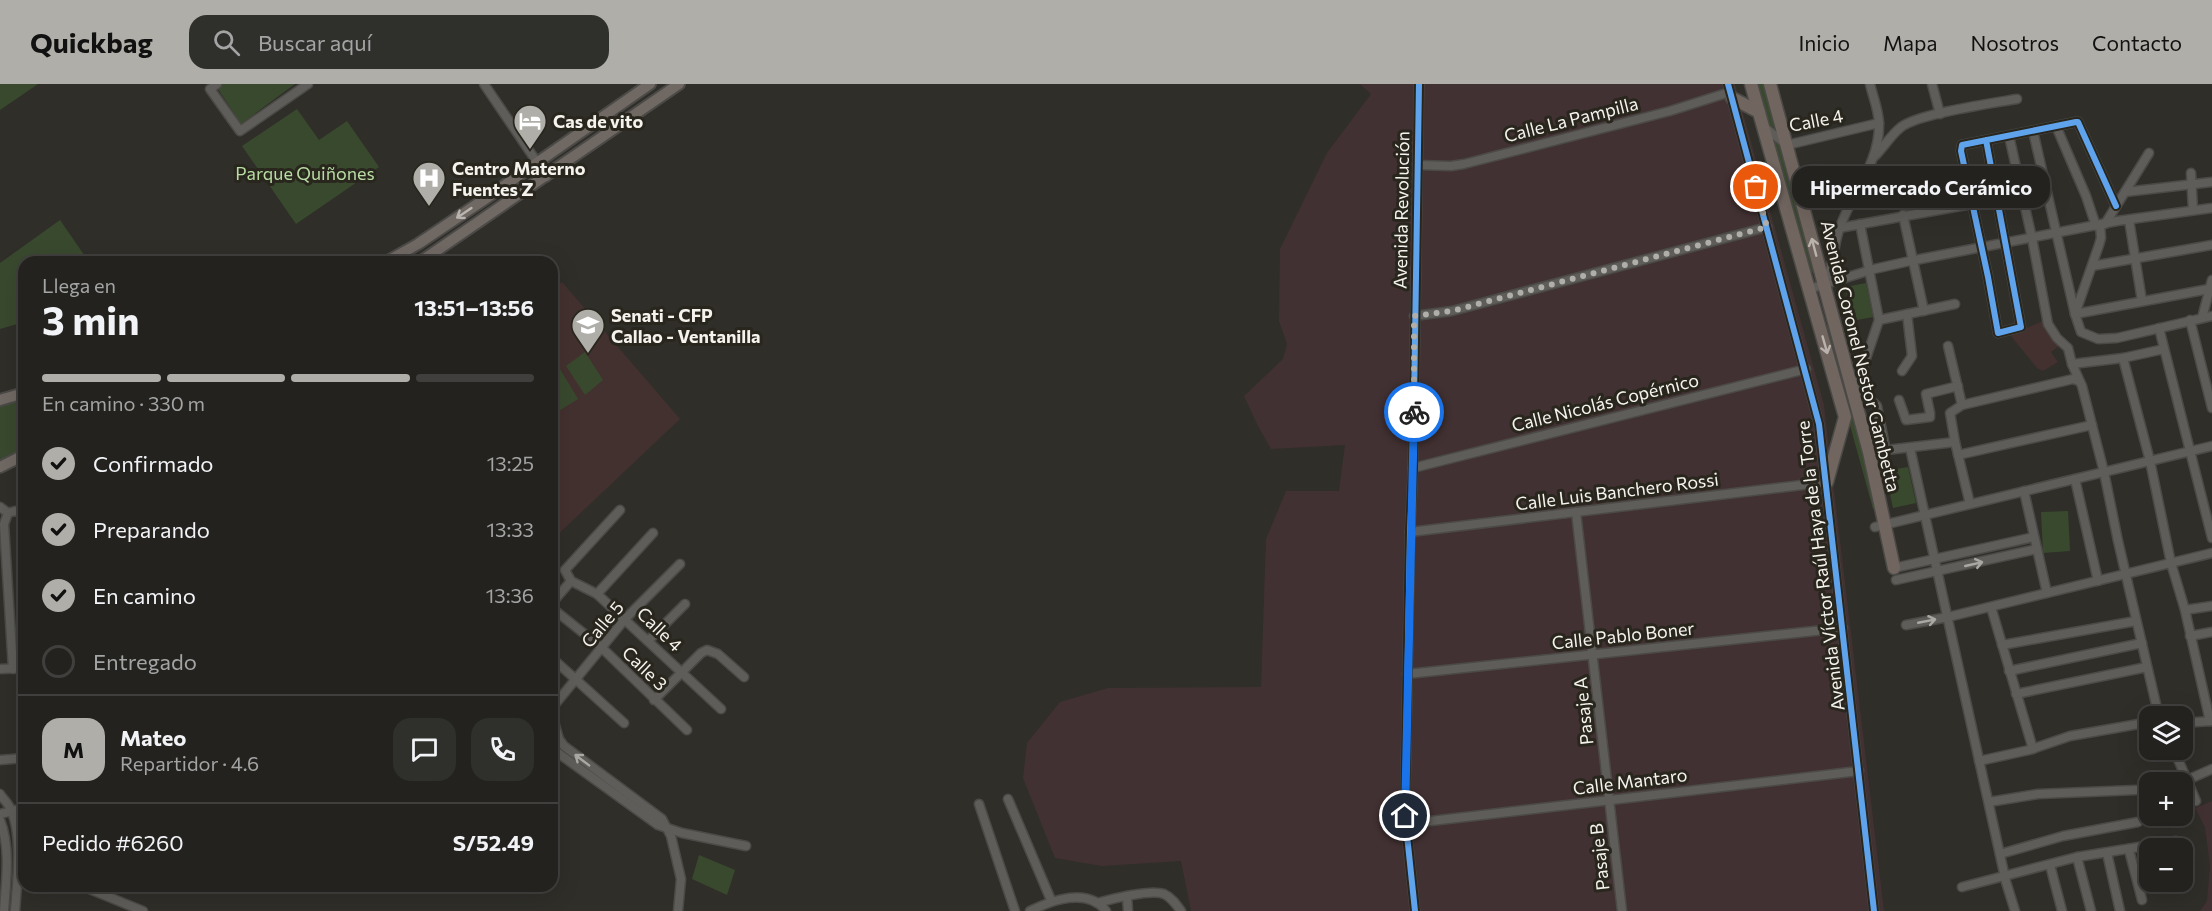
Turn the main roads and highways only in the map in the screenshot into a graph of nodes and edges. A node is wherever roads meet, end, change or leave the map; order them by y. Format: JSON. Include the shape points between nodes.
{"nodes":[{"id":1,"x":650,"y":84,"type":"edge"},
{"id":2,"x":679,"y":84,"type":"edge"},
{"id":3,"x":1751,"y":84,"type":"edge"},
{"id":4,"x":1770,"y":84,"type":"edge"},
{"id":5,"x":1730,"y":91,"type":"edge"},
{"id":6,"x":1759,"y":112,"type":"junction"},
{"id":7,"x":397,"y":256,"type":"edge"},
{"id":8,"x":429,"y":256,"type":"edge"},
{"id":9,"x":1821,"y":271,"type":"junction"},
{"id":10,"x":1805,"y":274,"type":"junction"},
{"id":11,"x":1832,"y":313,"type":"junction"},
{"id":12,"x":1817,"y":318,"type":"junction"},
{"id":13,"x":18,"y":395,"type":"edge"},
{"id":14,"x":0,"y":400,"type":"edge"},
{"id":15,"x":18,"y":458,"type":"edge"},
{"id":16,"x":0,"y":467,"type":"edge"},
{"id":17,"x":1827,"y":482,"type":"road end"},
{"id":18,"x":1895,"y":574,"type":"road end"}],
"edges":[{"from":1,"to":7,"type":"main road","one_way":true},
{"from":2,"to":8,"type":"main road"},
{"from":3,"to":6,"type":"highway","name":"Avenida Coronel Nestor Gambetta"},
{"from":9,"to":4,"type":"highway","name":"Avenida Coronel Nestor Gambetta","one_way":true},
{"from":5,"to":6,"type":"highway"},
{"from":6,"to":10,"type":"highway","name":"Avenida Coronel Nestor Gambetta"},
{"from":9,"to":10,"type":"highway","via":[[1815,276]]},
{"from":9,"to":11,"type":"highway","name":"Avenida Coronel Nestor Gambetta"},
{"from":10,"to":12,"type":"highway","name":"Avenida Coronel Nestor Gambetta"},
{"from":11,"to":12,"type":"highway","via":[[1823,312]]},
{"from":11,"to":18,"type":"highway","name":"Avenida Coronel Nestor Gambetta","via":[[1869,452],[1880,526]]},
{"from":12,"to":17,"type":"highway","name":"Avenida Coronel Nestor Gambetta","one_way":true,"via":[[1845,417]]},
{"from":13,"to":14,"type":"main road"},
{"from":15,"to":16,"type":"main road"}]}
